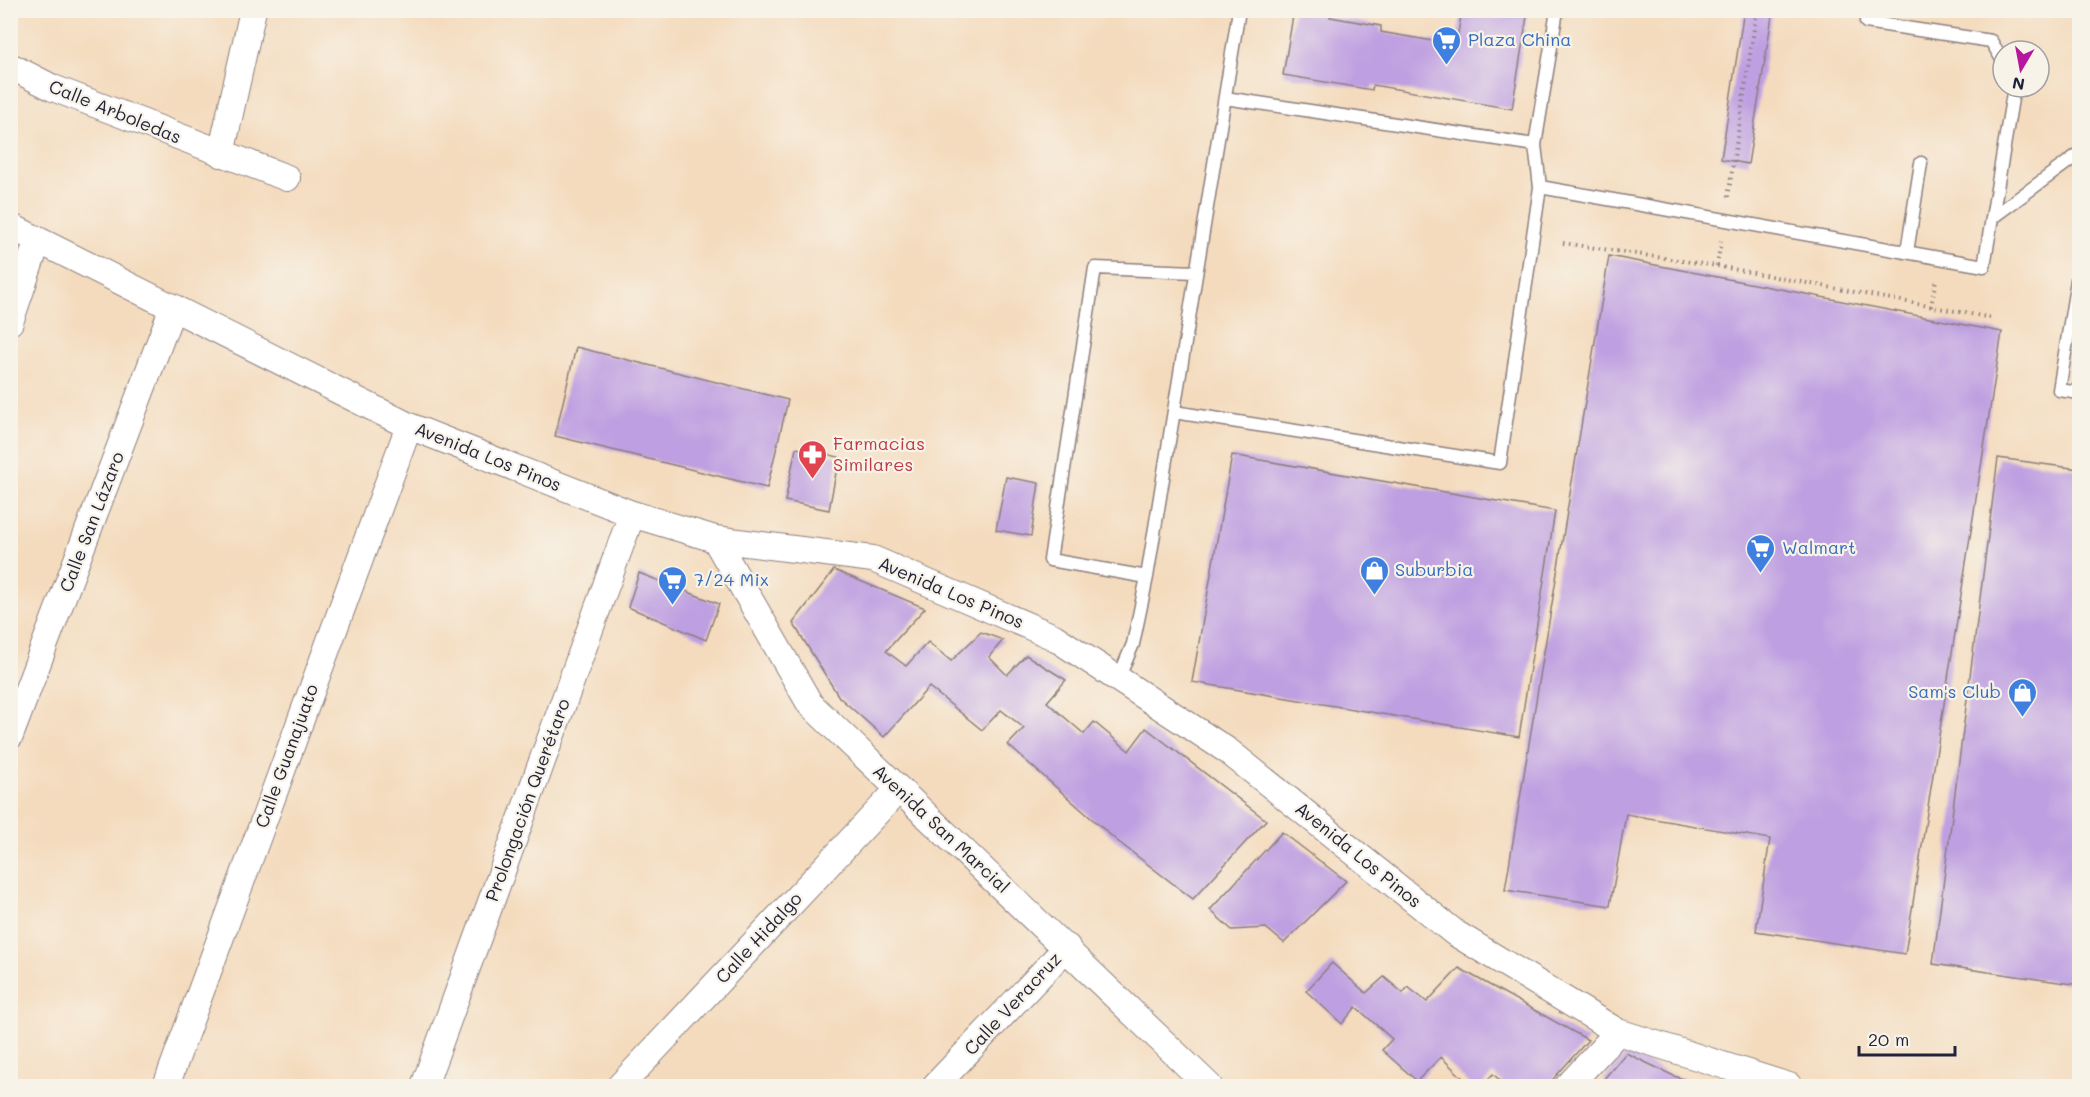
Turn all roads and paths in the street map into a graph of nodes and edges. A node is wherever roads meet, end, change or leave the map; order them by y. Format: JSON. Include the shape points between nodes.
{"nodes":[{"id":1,"x":253,"y":10,"type":"edge"},
{"id":2,"x":1239,"y":10,"type":"edge"},
{"id":3,"x":1557,"y":10,"type":"edge"},
{"id":4,"x":1757,"y":10,"type":"edge"},
{"id":5,"x":1867,"y":16,"type":"edge"},
{"id":6,"x":1991,"y":41,"type":"edge"},
{"id":7,"x":10,"y":66,"type":"edge"},
{"id":8,"x":1225,"y":98,"type":"junction"},
{"id":9,"x":2012,"y":99,"type":"edge"},
{"id":10,"x":1534,"y":145,"type":"junction"},
{"id":11,"x":2079,"y":153,"type":"edge"},
{"id":12,"x":221,"y":154,"type":"junction"},
{"id":13,"x":1921,"y":163,"type":"dead end"},
{"id":14,"x":287,"y":178,"type":"dead end"},
{"id":15,"x":1540,"y":187,"type":"junction"},
{"id":16,"x":1993,"y":216,"type":"junction"},
{"id":17,"x":1725,"y":219,"type":"junction"},
{"id":18,"x":10,"y":226,"type":"edge"},
{"id":19,"x":38,"y":240,"type":"junction"},
{"id":20,"x":1563,"y":243,"type":"dead end"},
{"id":21,"x":1907,"y":252,"type":"junction"},
{"id":22,"x":2079,"y":262,"type":"edge"},
{"id":23,"x":1717,"y":266,"type":"junction"},
{"id":24,"x":1195,"y":272,"type":"junction"},
{"id":25,"x":173,"y":307,"type":"junction"},
{"id":26,"x":1992,"y":318,"type":"dead end"},
{"id":27,"x":10,"y":322,"type":"edge"},
{"id":28,"x":2079,"y":393,"type":"edge"},
{"id":29,"x":1174,"y":412,"type":"junction"},
{"id":30,"x":409,"y":426,"type":"junction"},
{"id":31,"x":632,"y":514,"type":"junction"},
{"id":32,"x":715,"y":538,"type":"junction"},
{"id":33,"x":1147,"y":577,"type":"junction"},
{"id":34,"x":1119,"y":677,"type":"junction"},
{"id":35,"x":10,"y":736,"type":"edge"},
{"id":36,"x":898,"y":790,"type":"junction"},
{"id":37,"x":1067,"y":947,"type":"junction"},
{"id":38,"x":1618,"y":1032,"type":"junction"},
{"id":39,"x":166,"y":1086,"type":"edge"},
{"id":40,"x":424,"y":1086,"type":"edge"},
{"id":41,"x":620,"y":1086,"type":"edge"},
{"id":42,"x":935,"y":1086,"type":"edge"},
{"id":43,"x":1209,"y":1086,"type":"edge"},
{"id":44,"x":1568,"y":1086,"type":"edge"},
{"id":45,"x":1789,"y":1086,"type":"edge"}],
"edges":[{"from":1,"to":12,"type":"street"},
{"from":2,"to":8,"type":"lane"},
{"from":3,"to":10,"type":"lane"},
{"from":4,"to":17,"type":"path"},
{"from":5,"to":6,"type":"lane"},
{"from":7,"to":12,"type":"street","name":"Calle Arboledas","via":[[53,88]]},
{"from":8,"to":10,"type":"lane"},
{"from":8,"to":24,"type":"lane"},
{"from":9,"to":16,"type":"lane"},
{"from":10,"to":15,"type":"lane"},
{"from":11,"to":16,"type":"lane"},
{"from":12,"to":14,"type":"street","name":"Calle Arboledas"},
{"from":13,"to":21,"type":"lane"},
{"from":15,"to":17,"type":"lane"},
{"from":15,"to":29,"type":"lane","via":[[1500,462]]},
{"from":16,"to":21,"type":"lane","via":[[1984,266]]},
{"from":17,"to":21,"type":"lane"},
{"from":17,"to":23,"type":"path"},
{"from":18,"to":19,"type":"street","name":"Avenida Los Pinos"},
{"from":19,"to":25,"type":"street","name":"Avenida Los Pinos"},
{"from":19,"to":27,"type":"street"},
{"from":20,"to":23,"type":"path"},
{"from":22,"to":28,"type":"lane","via":[[2059,390]]},
{"from":23,"to":26,"type":"path"},
{"from":24,"to":29,"type":"lane"},
{"from":24,"to":33,"type":"lane","via":[[1095,268],[1050,560]]},
{"from":25,"to":30,"type":"street","name":"Avenida Los Pinos"},
{"from":25,"to":35,"type":"street","name":"Calle San Lázaro"},
{"from":29,"to":33,"type":"lane"},
{"from":30,"to":31,"type":"street","name":"Avenida Los Pinos"},
{"from":30,"to":39,"type":"street","name":"Calle Guanajuato"},
{"from":31,"to":32,"type":"street","name":"Avenida Los Pinos"},
{"from":31,"to":40,"type":"street","name":"Prolongación Querétaro"},
{"from":32,"to":34,"type":"street","name":"Avenida Los Pinos","via":[[873,559],[1054,637]]},
{"from":32,"to":36,"type":"street","name":"Avenida San Marcial","via":[[810,704]]},
{"from":33,"to":34,"type":"lane","via":[[1133,644]]},
{"from":34,"to":38,"type":"street","name":"Avenida Los Pinos","via":[[1228,751],[1455,933]]},
{"from":36,"to":37,"type":"street","name":"Avenida San Marcial"},
{"from":36,"to":41,"type":"street","name":"Calle Hidalgo"},
{"from":37,"to":42,"type":"street","name":"Calle Veracruz"},
{"from":37,"to":43,"type":"street","name":"Avenida San Marcial"},
{"from":38,"to":44,"type":"street"},
{"from":38,"to":45,"type":"street","name":"Avenida Los Pinos"}]}
